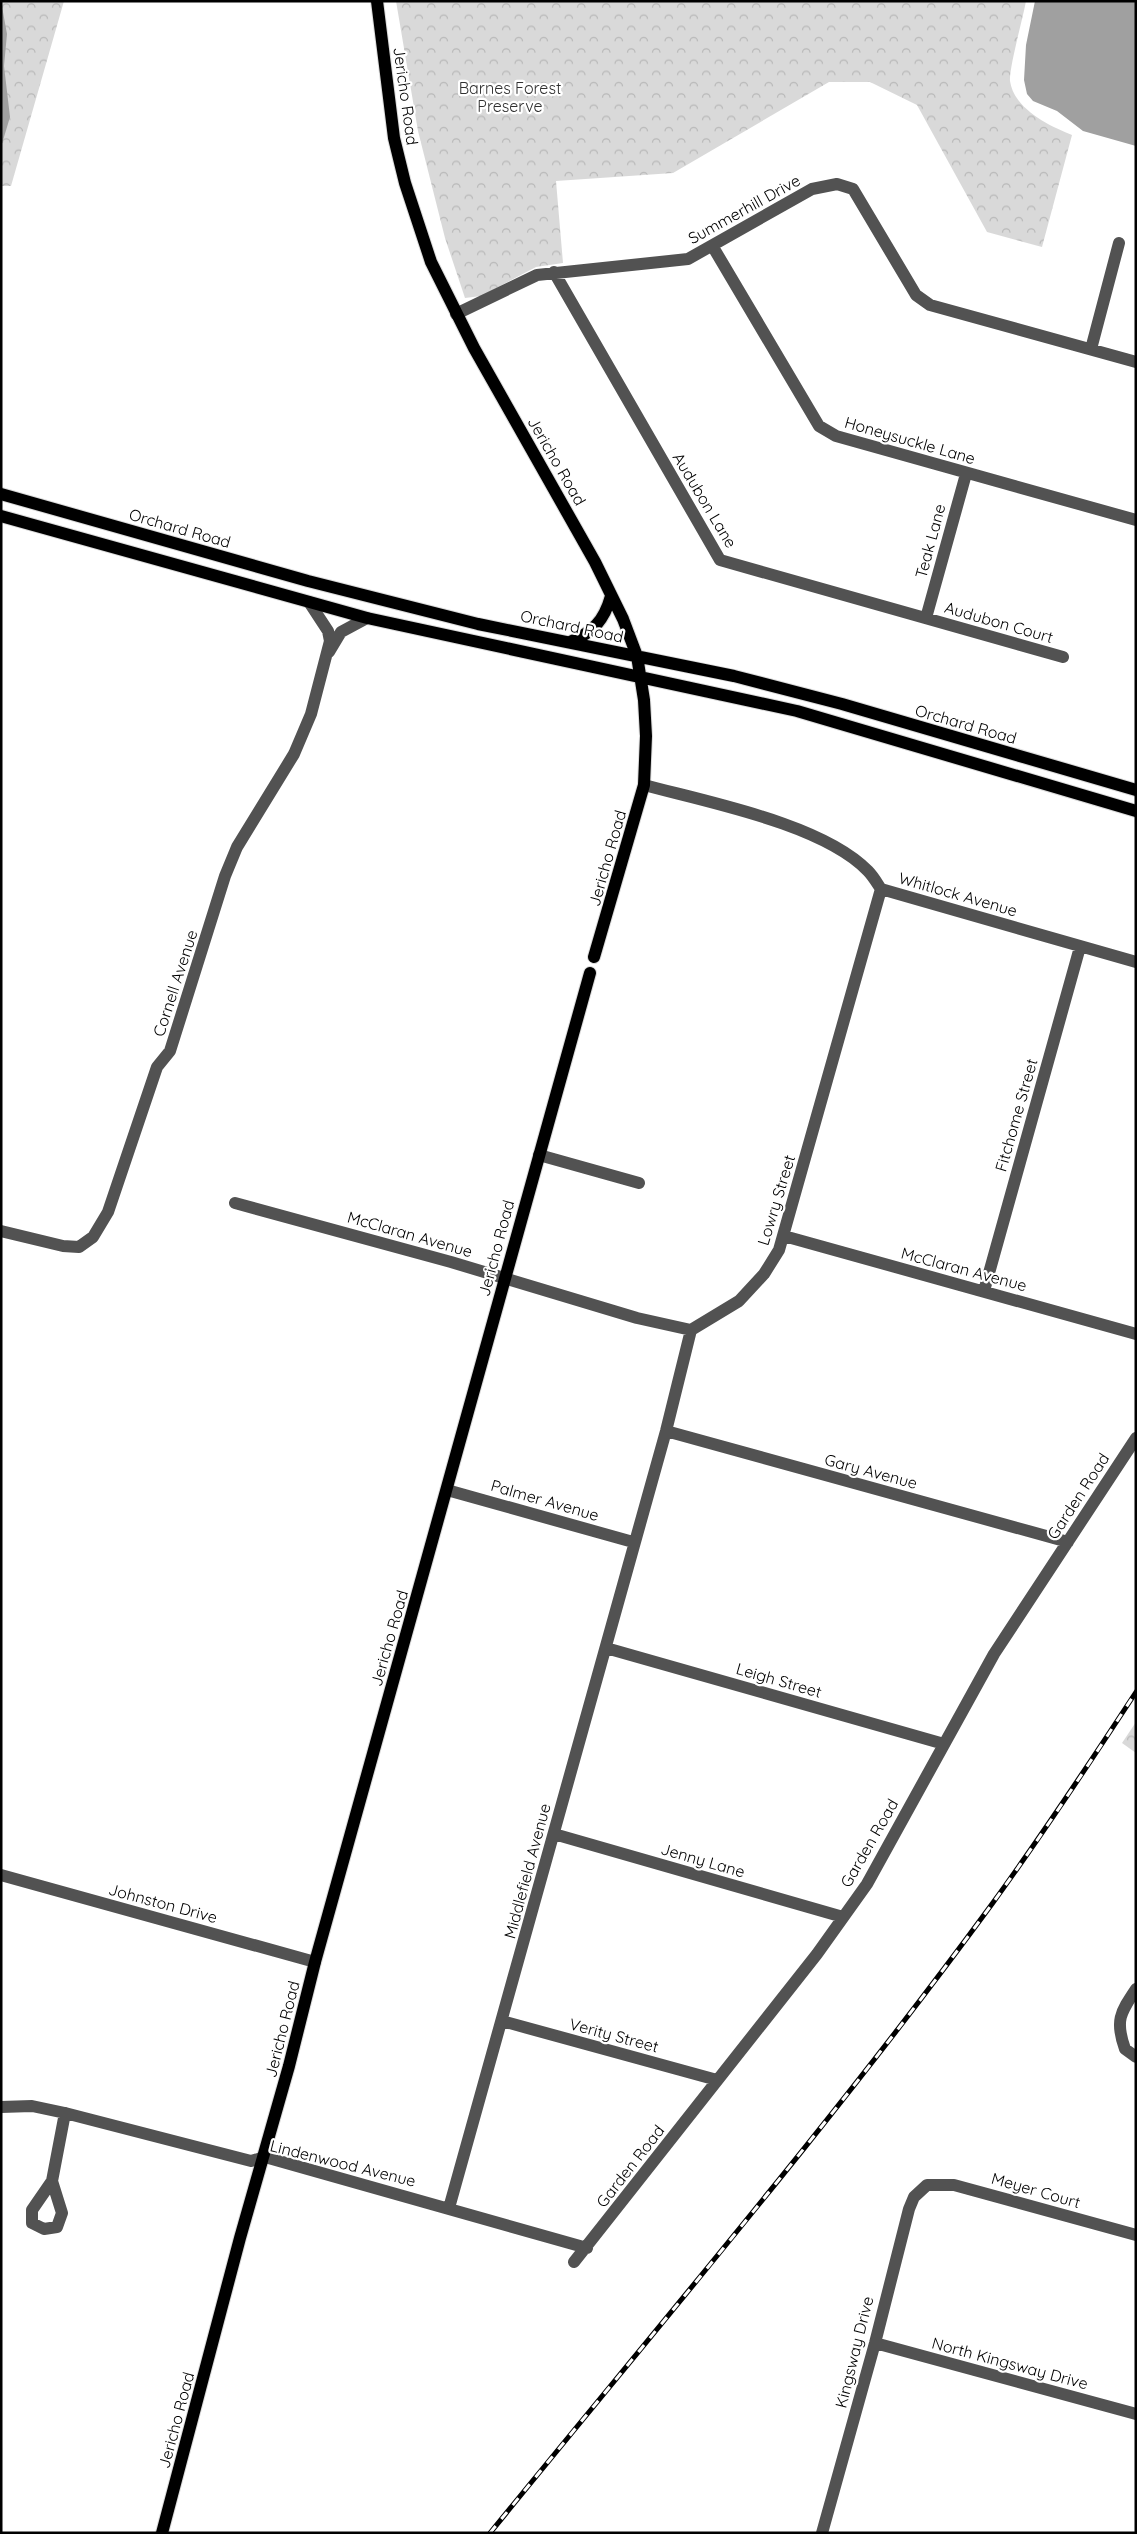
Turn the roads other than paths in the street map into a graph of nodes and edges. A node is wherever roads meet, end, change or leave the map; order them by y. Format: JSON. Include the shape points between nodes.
{"nodes":[{"id":1,"x":377,"y":1,"type":"edge"},
{"id":2,"x":1119,"y":243,"type":"dead end"},
{"id":3,"x":713,"y":247,"type":"junction"},
{"id":4,"x":554,"y":272,"type":"junction"},
{"id":5,"x":456,"y":314,"type":"junction"},
{"id":6,"x":1091,"y":350,"type":"junction"},
{"id":7,"x":1136,"y":362,"type":"edge"},
{"id":8,"x":966,"y":474,"type":"junction"},
{"id":9,"x":1,"y":494,"type":"edge"},
{"id":10,"x":1,"y":516,"type":"edge"},
{"id":11,"x":1136,"y":520,"type":"edge"},
{"id":12,"x":611,"y":596,"type":"junction"},
{"id":13,"x":309,"y":602,"type":"junction"},
{"id":14,"x":367,"y":618,"type":"junction"},
{"id":15,"x":926,"y":618,"type":"junction"},
{"id":16,"x":570,"y":642,"type":"junction"},
{"id":17,"x":329,"y":652,"type":"junction"},
{"id":18,"x":637,"y":656,"type":"junction"},
{"id":19,"x":1063,"y":657,"type":"dead end"},
{"id":20,"x":640,"y":677,"type":"junction"},
{"id":21,"x":644,"y":785,"type":"junction"},
{"id":22,"x":1136,"y":790,"type":"edge"},
{"id":23,"x":1136,"y":811,"type":"edge"},
{"id":24,"x":882,"y":889,"type":"junction"},
{"id":25,"x":1080,"y":947,"type":"junction"},
{"id":26,"x":594,"y":957,"type":"joint"},
{"id":27,"x":1136,"y":962,"type":"edge"},
{"id":28,"x":590,"y":973,"type":"joint"},
{"id":29,"x":539,"y":1155,"type":"junction"},
{"id":30,"x":639,"y":1183,"type":"dead end"},
{"id":31,"x":235,"y":1203,"type":"dead end"},
{"id":32,"x":1,"y":1231,"type":"edge"},
{"id":33,"x":784,"y":1236,"type":"junction"},
{"id":34,"x":505,"y":1278,"type":"junction"},
{"id":35,"x":984,"y":1292,"type":"junction"},
{"id":36,"x":691,"y":1330,"type":"junction"},
{"id":37,"x":1136,"y":1334,"type":"edge"},
{"id":38,"x":666,"y":1431,"type":"junction"},
{"id":39,"x":1136,"y":1438,"type":"edge"},
{"id":40,"x":447,"y":1490,"type":"junction"},
{"id":41,"x":634,"y":1542,"type":"junction"},
{"id":42,"x":1068,"y":1542,"type":"junction"},
{"id":43,"x":606,"y":1648,"type":"junction"},
{"id":44,"x":944,"y":1744,"type":"junction"},
{"id":45,"x":554,"y":1834,"type":"junction"},
{"id":46,"x":1,"y":1875,"type":"edge"},
{"id":47,"x":843,"y":1917,"type":"junction"},
{"id":48,"x":315,"y":1962,"type":"junction"},
{"id":49,"x":1136,"y":1989,"type":"edge"},
{"id":50,"x":502,"y":2021,"type":"junction"},
{"id":51,"x":1136,"y":2057,"type":"edge"},
{"id":52,"x":717,"y":2080,"type":"junction"},
{"id":53,"x":1,"y":2107,"type":"edge"},
{"id":54,"x":65,"y":2113,"type":"junction"},
{"id":55,"x":265,"y":2157,"type":"junction"},
{"id":56,"x":52,"y":2181,"type":"dead end"},
{"id":57,"x":927,"y":2185,"type":"joint"},
{"id":58,"x":449,"y":2208,"type":"junction"},
{"id":59,"x":1136,"y":2235,"type":"edge"},
{"id":60,"x":587,"y":2248,"type":"junction"},
{"id":61,"x":574,"y":2262,"type":"dead end"},
{"id":62,"x":875,"y":2343,"type":"junction"},
{"id":63,"x":1136,"y":2414,"type":"edge"},
{"id":64,"x":162,"y":2533,"type":"edge"},
{"id":65,"x":822,"y":2533,"type":"edge"}],
"edges":[{"from":1,"to":5,"type":"main road","name":"Jericho Road","via":[[398,156],[431,262]]},
{"from":2,"to":6,"type":"street"},
{"from":3,"to":4,"type":"street","name":"Summerhill Drive","via":[[688,259]]},
{"from":3,"to":6,"type":"street","name":"Summerhill Drive","via":[[812,189],[837,184],[853,188],[916,295],[930,305]]},
{"from":3,"to":8,"type":"street","name":"Honeysuckle Lane","via":[[819,426],[836,436]]},
{"from":4,"to":5,"type":"street","name":"Summerhill Drive","via":[[529,278]]},
{"from":4,"to":15,"type":"street","name":"Audubon Lane","via":[[720,560]]},
{"from":5,"to":12,"type":"main road","name":"Jericho Road"},
{"from":6,"to":7,"type":"street","name":"Summerhill Drive"},
{"from":8,"to":11,"type":"street","name":"Honeysuckle Lane"},
{"from":8,"to":15,"type":"street","name":"Teak Lane"},
{"from":9,"to":16,"type":"main road","name":"Orchard Road","via":[[308,581],[478,624]]},
{"from":10,"to":13,"type":"main road","name":"Orchard Road"},
{"from":12,"to":16,"type":"main road","via":[[600,623],[587,635]]},
{"from":12,"to":18,"type":"main road","name":"Jericho Road"},
{"from":13,"to":14,"type":"main road","name":"Orchard Road"},
{"from":13,"to":17,"type":"street","name":"Cornell Avenue","via":[[328,631]]},
{"from":14,"to":17,"type":"street","name":"Cornell Avenue","via":[[341,632]]},
{"from":14,"to":20,"type":"main road","name":"Orchard Road"},
{"from":15,"to":19,"type":"street","name":"Audubon Court"},
{"from":16,"to":18,"type":"main road","name":"Orchard Road"},
{"from":17,"to":32,"type":"street","name":"Cornell Avenue","via":[[311,714],[294,754],[237,847],[225,876],[170,1051],[157,1067],[108,1212],[93,1237],[80,1246],[63,1246]]},
{"from":18,"to":20,"type":"main road","name":"Jericho Road"},
{"from":18,"to":22,"type":"main road","name":"Orchard Road","via":[[734,676],[842,704]]},
{"from":20,"to":21,"type":"main road","name":"Jericho Road","via":[[646,736]]},
{"from":20,"to":23,"type":"main road","name":"Orchard Road","via":[[806,714]]},
{"from":21,"to":24,"type":"street","name":"Whitlock Avenue","via":[[812,835],[848,855],[868,871]]},
{"from":21,"to":26,"type":"main road","name":"Jericho Road"},
{"from":24,"to":25,"type":"street","name":"Whitlock Avenue"},
{"from":24,"to":33,"type":"street","name":"Lowry Street"},
{"from":25,"to":27,"type":"street","name":"Whitlock Avenue"},
{"from":25,"to":35,"type":"street","name":"Fitchome Street"},
{"from":26,"to":28,"type":"street","name":"Jericho Road"},
{"from":28,"to":29,"type":"main road","name":"Jericho Road"},
{"from":29,"to":30,"type":"street"},
{"from":29,"to":34,"type":"main road","name":"Jericho Road"},
{"from":31,"to":34,"type":"street","name":"McClaran Avenue"},
{"from":33,"to":35,"type":"street","name":"McClaran Avenue"},
{"from":33,"to":36,"type":"street","name":"Lowry Street","via":[[764,1274],[739,1301]]},
{"from":34,"to":36,"type":"street","name":"McClaran Avenue","via":[[637,1318]]},
{"from":34,"to":40,"type":"main road","name":"Jericho Road"},
{"from":35,"to":37,"type":"street","name":"McClaran Avenue"},
{"from":36,"to":38,"type":"street"},
{"from":38,"to":41,"type":"street"},
{"from":38,"to":42,"type":"street","name":"Gary Avenue"},
{"from":39,"to":42,"type":"street","name":"Garden Road"},
{"from":40,"to":41,"type":"street","name":"Palmer Avenue"},
{"from":40,"to":48,"type":"main road","name":"Jericho Road"},
{"from":41,"to":43,"type":"street","name":"Middlefield Avenue"},
{"from":42,"to":44,"type":"street","name":"Garden Road","via":[[994,1654]]},
{"from":43,"to":44,"type":"street","name":"Leigh Street"},
{"from":43,"to":45,"type":"street","name":"Middlefield Avenue"},
{"from":44,"to":47,"type":"street","name":"Garden Road","via":[[868,1884]]},
{"from":45,"to":47,"type":"street","name":"Jenny Lane"},
{"from":45,"to":50,"type":"street","name":"Middlefield Avenue"},
{"from":46,"to":48,"type":"street","name":"Johnston Drive"},
{"from":47,"to":52,"type":"street","name":"Garden Road"},
{"from":48,"to":55,"type":"main road","name":"Jericho Road"},
{"from":49,"to":51,"type":"street","via":[[1118,2022],[1125,2049]]},
{"from":50,"to":52,"type":"street","name":"Verity Street"},
{"from":50,"to":58,"type":"street","name":"Middlefield Avenue"},
{"from":52,"to":60,"type":"street","name":"Garden Road"},
{"from":53,"to":54,"type":"street","name":"Lindenwood Avenue","via":[[32,2106]]},
{"from":54,"to":55,"type":"street","name":"Lindenwood Avenue","via":[[251,2161]]},
{"from":54,"to":56,"type":"street"},
{"from":55,"to":58,"type":"street","name":"Lindenwood Avenue"},
{"from":55,"to":64,"type":"main road","name":"Jericho Road","via":[[240,2238]]},
{"from":57,"to":59,"type":"street","name":"Meyer Court","via":[[948,2184],[989,2193]]},
{"from":57,"to":62,"type":"street","name":"Kingsway Drive","via":[[914,2197],[909,2210]]},
{"from":58,"to":60,"type":"street","name":"Lindenwood Avenue"},
{"from":60,"to":61,"type":"street","name":"Garden Road"},
{"from":62,"to":63,"type":"street","name":"North Kingsway Drive"},
{"from":62,"to":65,"type":"street","name":"Kingsway Drive"}]}
